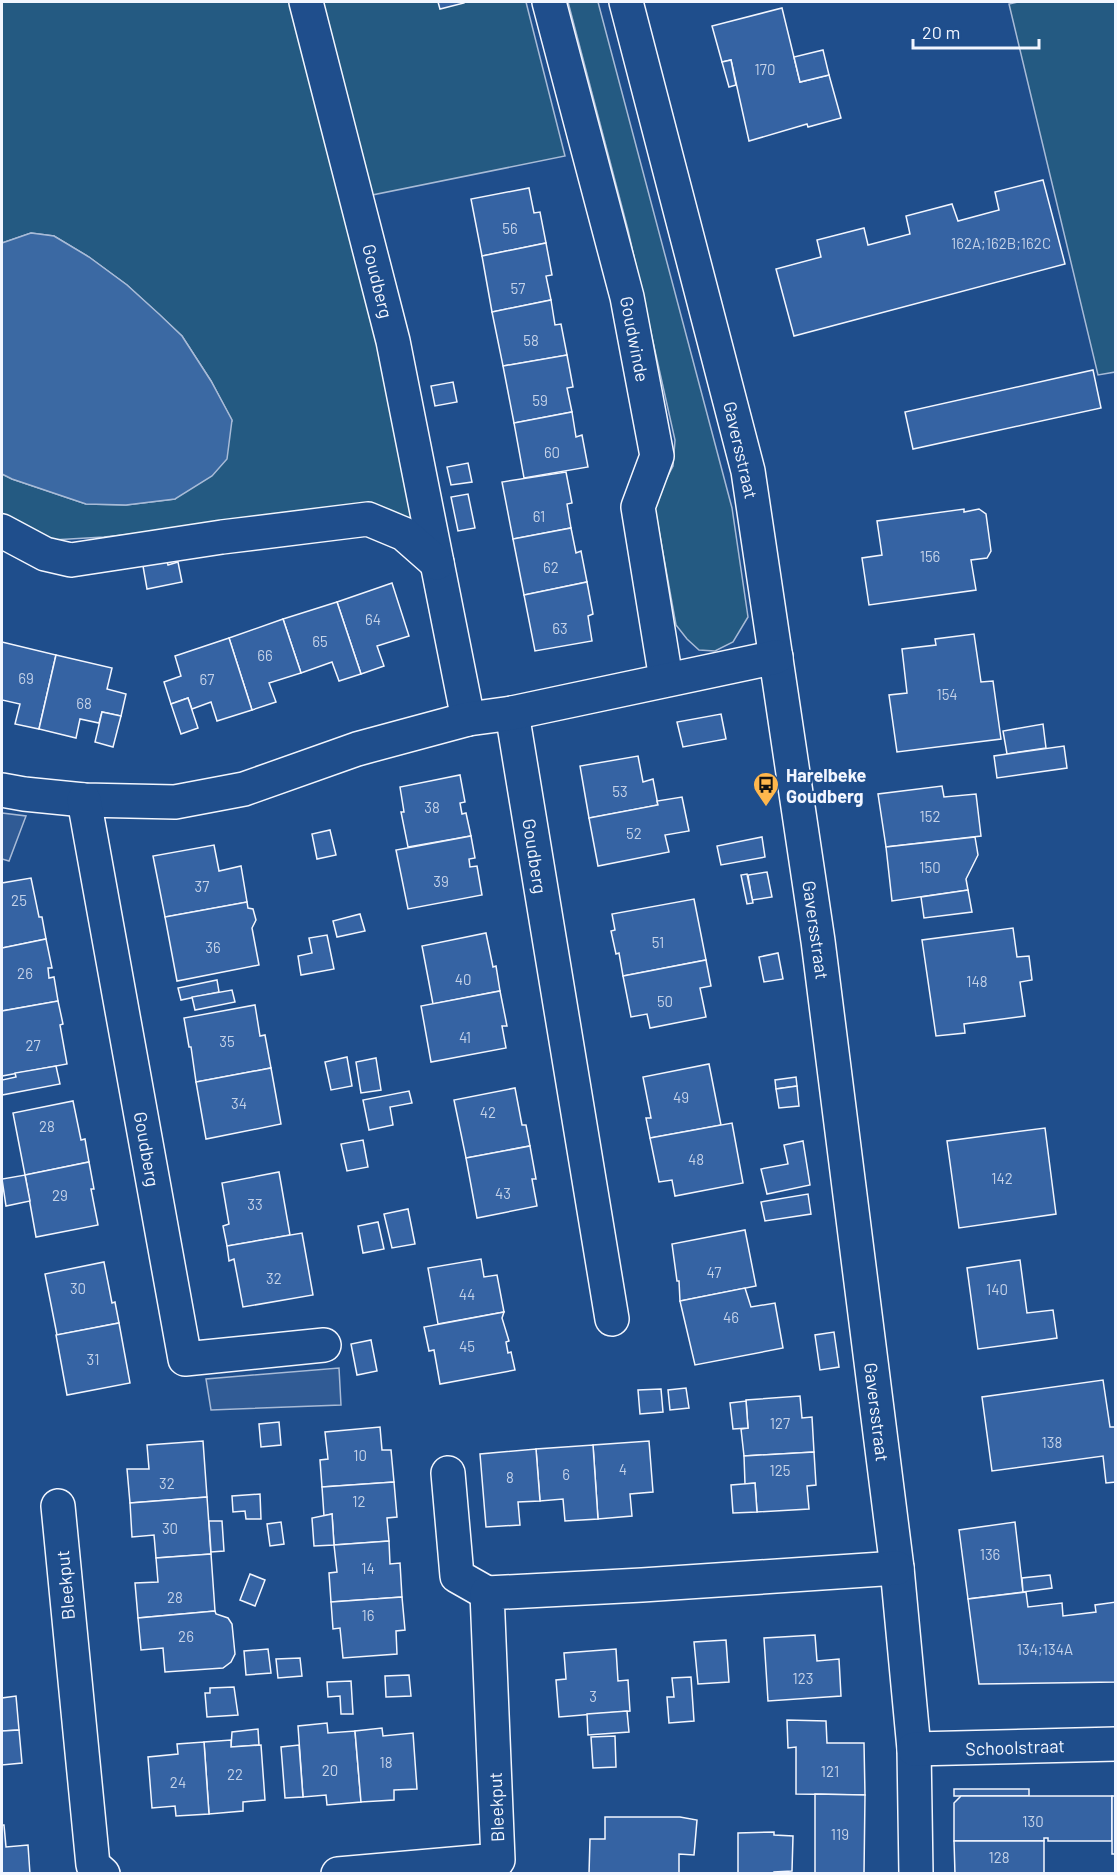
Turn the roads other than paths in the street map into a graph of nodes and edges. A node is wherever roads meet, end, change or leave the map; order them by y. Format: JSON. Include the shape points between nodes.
{"nodes":[{"id":1,"x":306,"y":2,"type":"edge"},
{"id":2,"x":549,"y":2,"type":"edge"},
{"id":3,"x":626,"y":2,"type":"edge"},
{"id":4,"x":2,"y":531,"type":"edge"},
{"id":5,"x":437,"y":563,"type":"junction"},
{"id":6,"x":777,"y":657,"type":"junction"},
{"id":7,"x":666,"y":679,"type":"junction"},
{"id":8,"x":512,"y":712,"type":"junction"},
{"id":9,"x":468,"y":719,"type":"junction"},
{"id":10,"x":2,"y":790,"type":"edge"},
{"id":11,"x":84,"y":800,"type":"junction"},
{"id":12,"x":612,"y":1319,"type":"dead end"},
{"id":13,"x":324,"y":1345,"type":"dead end"},
{"id":14,"x":448,"y":1473,"type":"dead end"},
{"id":15,"x":58,"y":1506,"type":"dead end"},
{"id":16,"x":897,"y":1568,"type":"junction"},
{"id":17,"x":487,"y":1593,"type":"junction"},
{"id":18,"x":1116,"y":1744,"type":"edge"},
{"id":19,"x":914,"y":1749,"type":"junction"},
{"id":20,"x":103,"y":1874,"type":"edge"},
{"id":21,"x":338,"y":1874,"type":"edge"},
{"id":22,"x":916,"y":1874,"type":"edge"}],
"edges":[{"from":1,"to":5,"type":"street","name":"Goudberg","via":[[393,340]]},
{"from":2,"to":7,"type":"street","name":"Goudwinde","via":[[627,297],[657,456],[638,507]]},
{"from":3,"to":6,"type":"street","name":"Gaversstraat","via":[[748,471]]},
{"from":4,"to":5,"type":"street","via":[[45,554],[71,560],[368,519],[404,534]]},
{"from":5,"to":9,"type":"street","name":"Goudberg"},
{"from":6,"to":7,"type":"street"},
{"from":6,"to":16,"type":"street","name":"Gaversstraat","via":[[818,941]]},
{"from":7,"to":8,"type":"street"},
{"from":8,"to":9,"type":"street"},
{"from":8,"to":12,"type":"street","name":"Goudberg"},
{"from":9,"to":11,"type":"street","via":[[357,749],[244,789],[176,802]]},
{"from":10,"to":11,"type":"street"},
{"from":11,"to":13,"type":"street","name":"Goudberg","via":[[184,1359]]},
{"from":14,"to":17,"type":"street","via":[[457,1576]]},
{"from":15,"to":20,"type":"street","name":"Bleekput","via":[[93,1865]]},
{"from":16,"to":17,"type":"street"},
{"from":16,"to":19,"type":"street","name":"Gaversstraat"},
{"from":17,"to":21,"type":"street","name":"Bleekput","via":[[498,1860]]},
{"from":18,"to":19,"type":"street","name":"Schoolstraat"},
{"from":19,"to":22,"type":"street","name":"Gaversstraat"}]}
